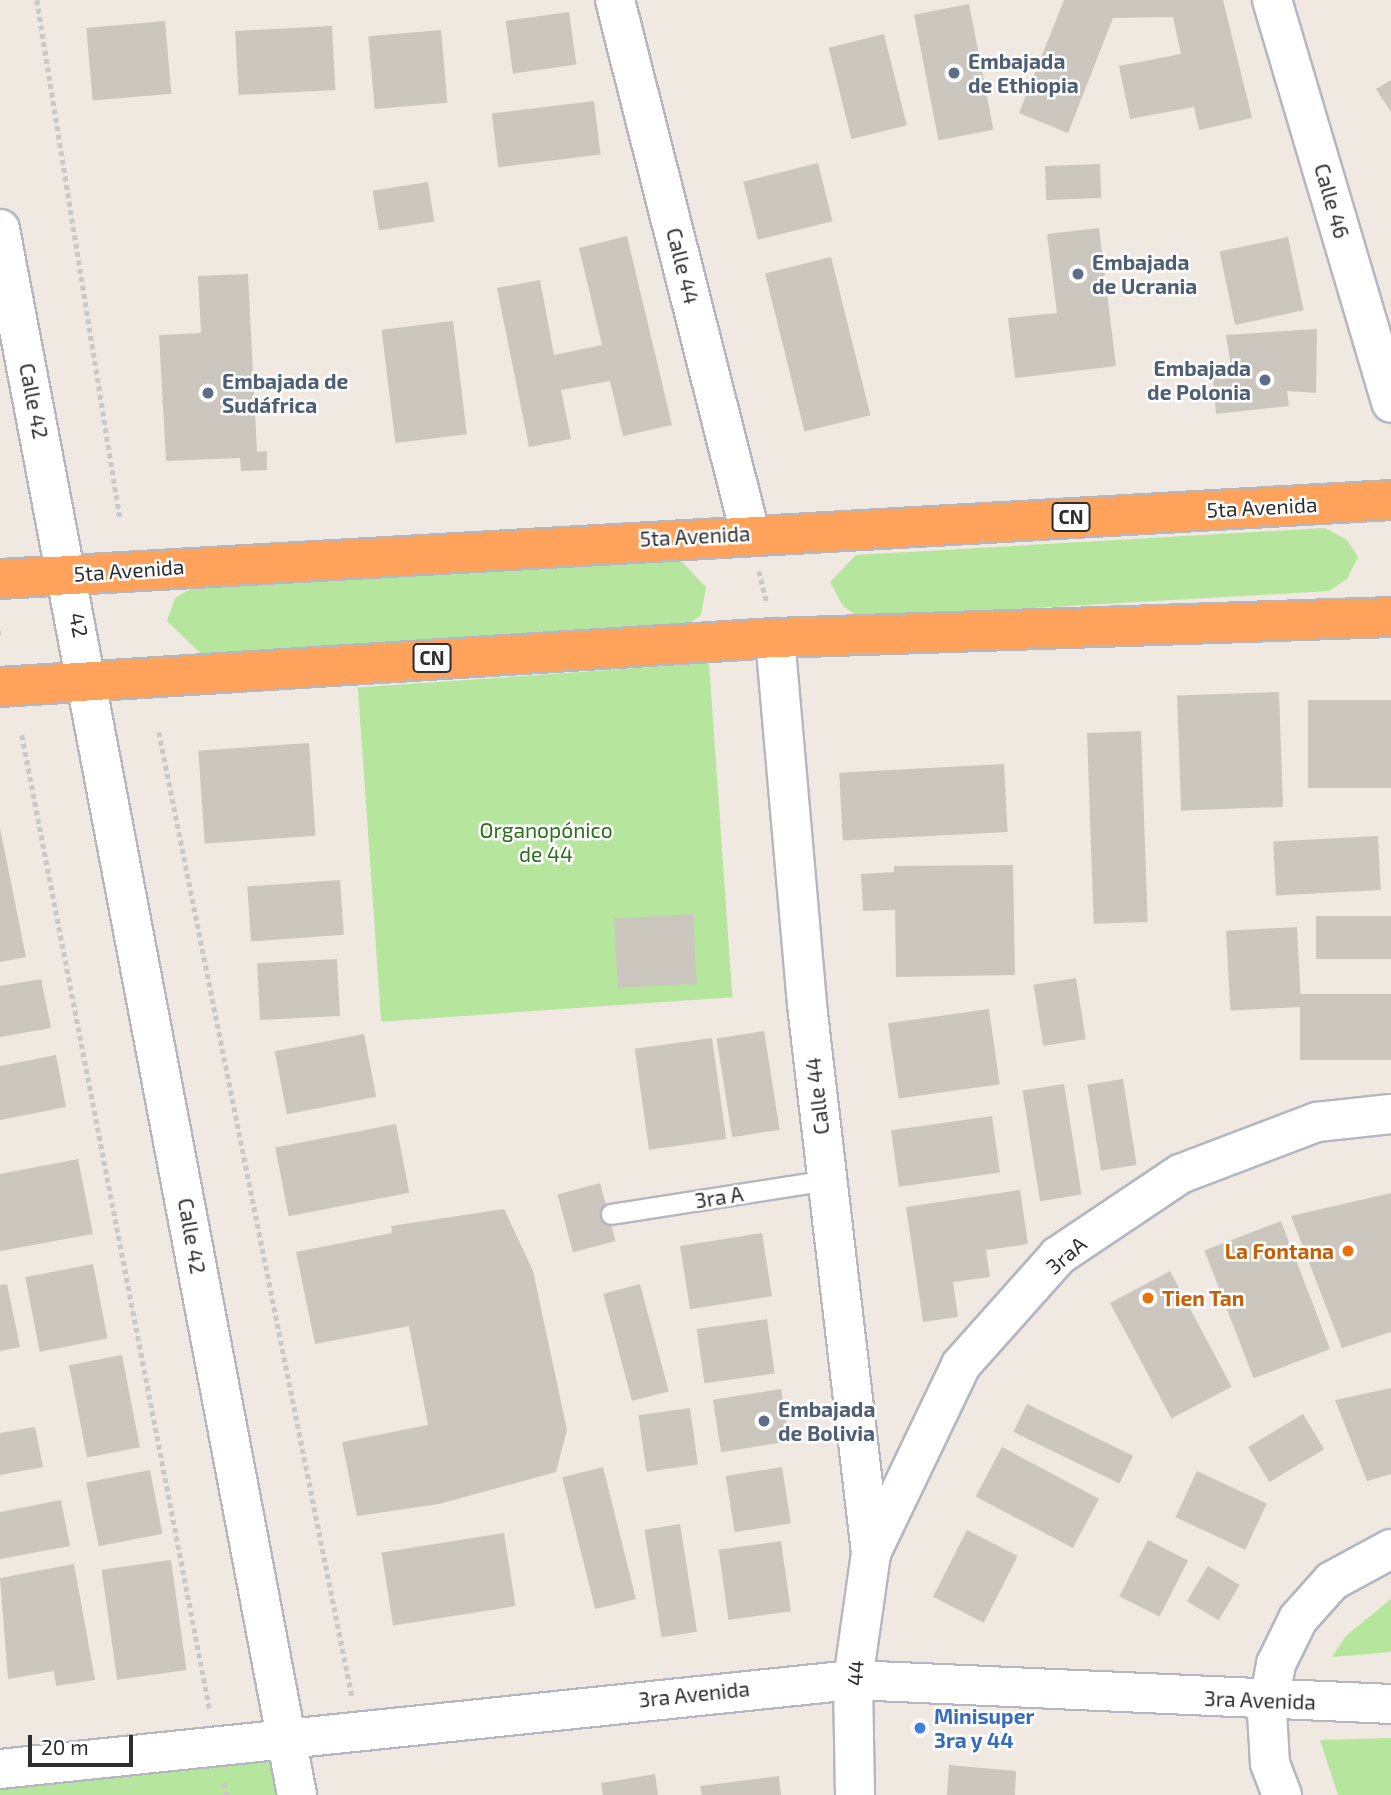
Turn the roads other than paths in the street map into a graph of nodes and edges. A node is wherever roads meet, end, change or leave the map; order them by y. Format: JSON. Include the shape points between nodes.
{"nodes":[{"id":1,"x":615,"y":0,"type":"edge"},
{"id":2,"x":1272,"y":0,"type":"edge"},
{"id":3,"x":0,"y":229,"type":"edge"},
{"id":4,"x":1391,"y":403,"type":"edge"},
{"id":5,"x":1391,"y":500,"type":"edge"},
{"id":6,"x":750,"y":533,"type":"junction"},
{"id":7,"x":68,"y":573,"type":"junction"},
{"id":8,"x":0,"y":579,"type":"edge"},
{"id":9,"x":1391,"y":617,"type":"edge"},
{"id":10,"x":775,"y":638,"type":"junction"},
{"id":11,"x":89,"y":677,"type":"junction"},
{"id":12,"x":0,"y":687,"type":"edge"},
{"id":13,"x":1391,"y":1114,"type":"edge"},
{"id":14,"x":827,"y":1180,"type":"junction"},
{"id":15,"x":611,"y":1214,"type":"dead end"},
{"id":16,"x":1391,"y":1549,"type":"edge"},
{"id":17,"x":871,"y":1553,"type":"junction"},
{"id":18,"x":853,"y":1680,"type":"junction"},
{"id":19,"x":1269,"y":1701,"type":"junction"},
{"id":20,"x":1391,"y":1704,"type":"edge"},
{"id":21,"x":287,"y":1740,"type":"junction"},
{"id":22,"x":0,"y":1769,"type":"edge"},
{"id":23,"x":297,"y":1795,"type":"edge"},
{"id":24,"x":855,"y":1795,"type":"edge"},
{"id":25,"x":1282,"y":1795,"type":"edge"}],
"edges":[{"from":1,"to":6,"type":"street","name":"Calle 44"},
{"from":2,"to":4,"type":"street","name":"Calle 46"},
{"from":3,"to":7,"type":"street","name":"Calle 42"},
{"from":5,"to":6,"type":"highway","name":"5ta Avenida","number":"CN"},
{"from":6,"to":7,"type":"highway","name":"5ta Avenida","number":"CN"},
{"from":7,"to":8,"type":"highway","name":"5ta Avenida","number":"CN"},
{"from":7,"to":11,"type":"street","name":"42"},
{"from":9,"to":10,"type":"highway","number":"CN"},
{"from":10,"to":11,"type":"highway","number":"CN"},
{"from":10,"to":14,"type":"street","name":"Calle 44"},
{"from":11,"to":12,"type":"highway","number":"CN"},
{"from":11,"to":21,"type":"street","name":"Calle 42"},
{"from":13,"to":17,"type":"street","name":"3raA","via":[[1317,1122],[1180,1174],[1058,1256],[961,1365]]},
{"from":14,"to":15,"type":"lane","name":"3ra A"},
{"from":14,"to":17,"type":"street","name":"Calle 44"},
{"from":16,"to":19,"type":"street","via":[[1332,1581],[1298,1619],[1276,1664]]},
{"from":17,"to":18,"type":"street","name":"44"},
{"from":18,"to":19,"type":"street","name":"3ra Avenida"},
{"from":18,"to":21,"type":"street","name":"3ra Avenida"},
{"from":18,"to":24,"type":"street","name":"44"},
{"from":19,"to":20,"type":"street","name":"3ra Avenida"},
{"from":19,"to":25,"type":"street","via":[[1270,1763]]},
{"from":21,"to":22,"type":"street","name":"3ra Avenida"},
{"from":21,"to":23,"type":"street","name":"Calle 42"}]}
